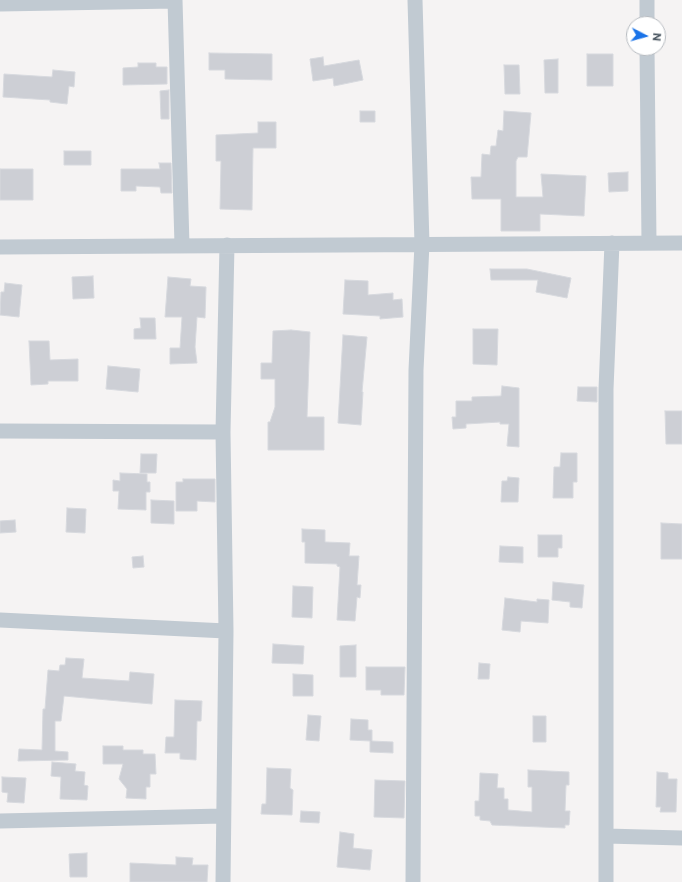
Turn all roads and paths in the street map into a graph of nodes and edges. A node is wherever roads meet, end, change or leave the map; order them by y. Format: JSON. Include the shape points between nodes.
{"nodes":[{"id":1,"x":175,"y":0,"type":"edge"},
{"id":2,"x":415,"y":0,"type":"edge"},
{"id":3,"x":647,"y":0,"type":"edge"},
{"id":4,"x":0,"y":4,"type":"edge"},
{"id":5,"x":647,"y":16,"type":"edge"},
{"id":6,"x":647,"y":56,"type":"edge"},
{"id":7,"x":649,"y":242,"type":"junction"},
{"id":8,"x":612,"y":243,"type":"junction"},
{"id":9,"x":682,"y":243,"type":"edge"},
{"id":10,"x":422,"y":244,"type":"junction"},
{"id":11,"x":182,"y":245,"type":"junction"},
{"id":12,"x":227,"y":245,"type":"junction"},
{"id":13,"x":0,"y":247,"type":"edge"},
{"id":14,"x":0,"y":431,"type":"edge"},
{"id":15,"x":223,"y":432,"type":"junction"},
{"id":16,"x":0,"y":620,"type":"edge"},
{"id":17,"x":226,"y":631,"type":"junction"},
{"id":18,"x":223,"y":816,"type":"junction"},
{"id":19,"x":0,"y":822,"type":"edge"},
{"id":20,"x":606,"y":836,"type":"junction"},
{"id":21,"x":682,"y":838,"type":"edge"},
{"id":22,"x":223,"y":882,"type":"edge"},
{"id":23,"x":414,"y":882,"type":"edge"},
{"id":24,"x":606,"y":882,"type":"edge"}],
"edges":[{"from":1,"to":4,"type":"street"},
{"from":1,"to":11,"type":"street"},
{"from":2,"to":10,"type":"street"},
{"from":3,"to":5,"type":"street"},
{"from":6,"to":7,"type":"street"},
{"from":7,"to":8,"type":"street"},
{"from":7,"to":9,"type":"street"},
{"from":8,"to":10,"type":"street"},
{"from":8,"to":20,"type":"street","via":[[606,389]]},
{"from":10,"to":12,"type":"street"},
{"from":10,"to":23,"type":"street","via":[[416,377]]},
{"from":11,"to":12,"type":"street"},
{"from":11,"to":13,"type":"street"},
{"from":12,"to":15,"type":"street"},
{"from":14,"to":15,"type":"street"},
{"from":15,"to":17,"type":"street"},
{"from":16,"to":17,"type":"street"},
{"from":17,"to":18,"type":"street"},
{"from":18,"to":19,"type":"street"},
{"from":18,"to":22,"type":"street"},
{"from":20,"to":21,"type":"street"},
{"from":20,"to":24,"type":"street"}]}
